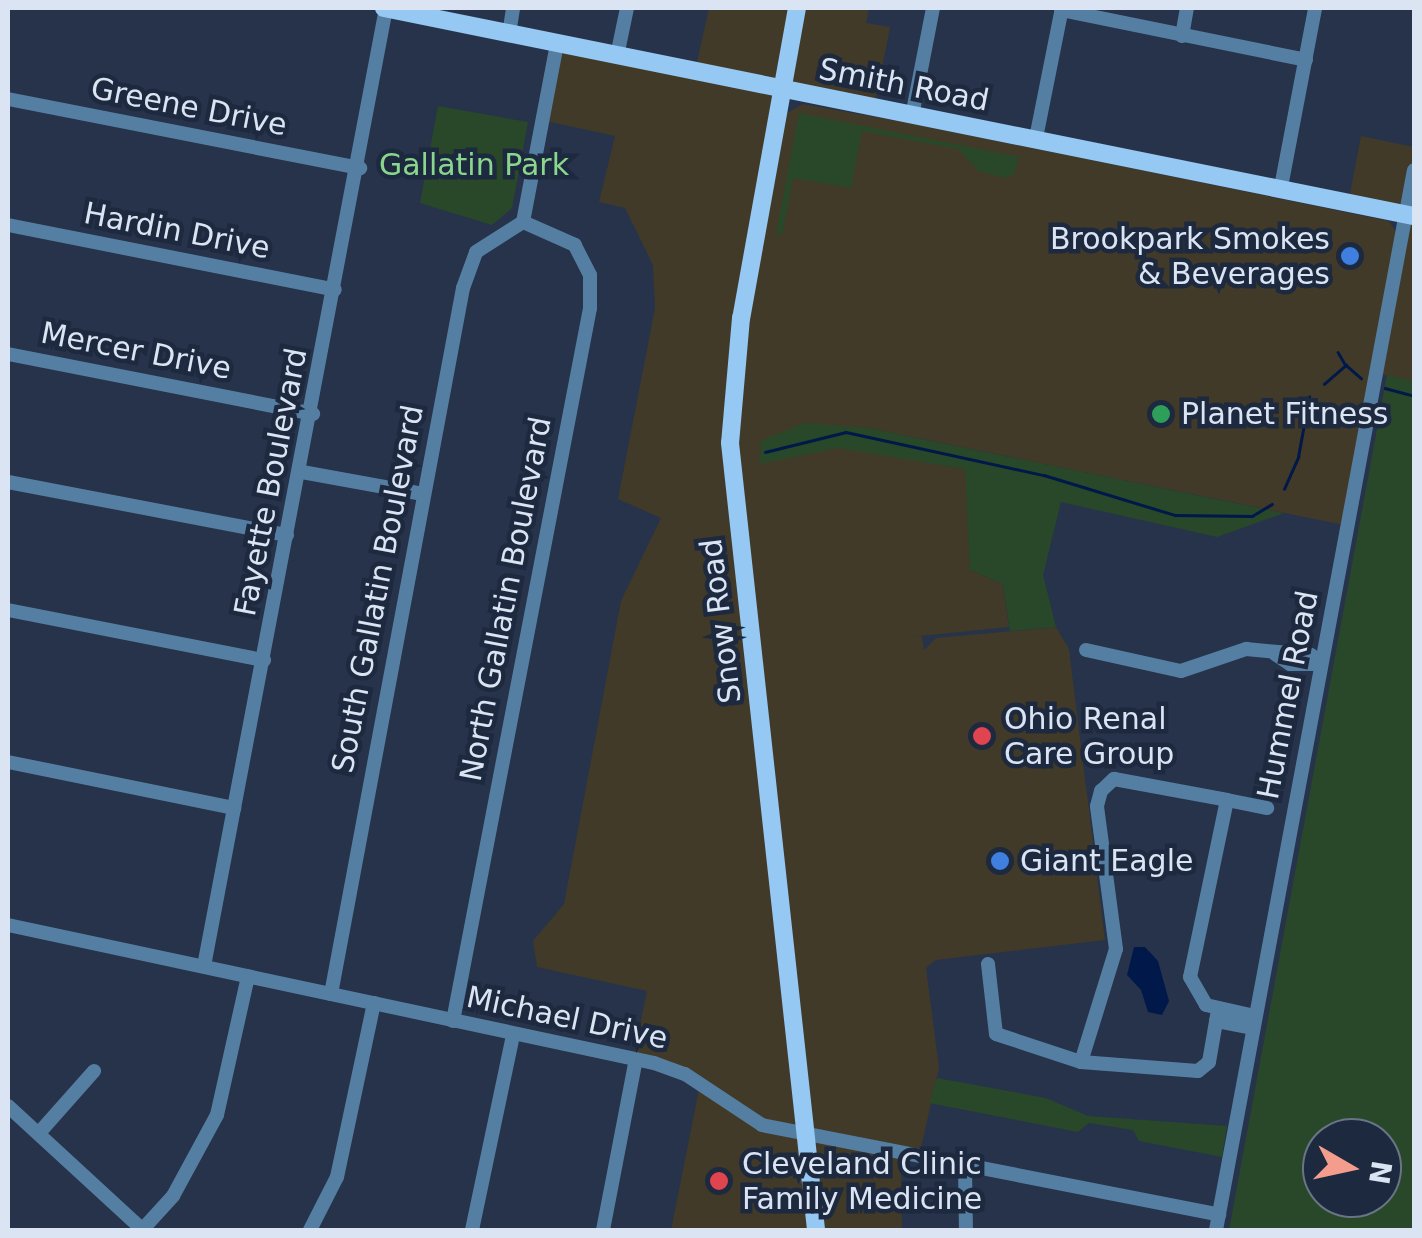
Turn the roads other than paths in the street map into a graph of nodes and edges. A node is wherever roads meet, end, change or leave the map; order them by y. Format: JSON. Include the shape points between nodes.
{"nodes":[{"id":1,"x":386,"y":8,"type":"edge"},
{"id":2,"x":512,"y":8,"type":"edge"},
{"id":3,"x":628,"y":8,"type":"edge"},
{"id":4,"x":797,"y":8,"type":"edge"},
{"id":5,"x":933,"y":8,"type":"edge"},
{"id":6,"x":1187,"y":8,"type":"edge"},
{"id":7,"x":1316,"y":8,"type":"edge"},
{"id":8,"x":1061,"y":9,"type":"edge"},
{"id":9,"x":509,"y":34,"type":"junction"},
{"id":10,"x":1182,"y":36,"type":"junction"},
{"id":11,"x":557,"y":44,"type":"junction"},
{"id":12,"x":617,"y":56,"type":"junction"},
{"id":13,"x":1306,"y":60,"type":"junction"},
{"id":14,"x":782,"y":90,"type":"junction"},
{"id":15,"x":8,"y":99,"type":"edge"},
{"id":16,"x":912,"y":116,"type":"junction"},
{"id":17,"x":1036,"y":138,"type":"junction"},
{"id":18,"x":360,"y":168,"type":"junction"},
{"id":19,"x":1414,"y":170,"type":"edge"},
{"id":20,"x":1281,"y":187,"type":"junction"},
{"id":21,"x":1410,"y":215,"type":"edge"},
{"id":22,"x":524,"y":222,"type":"junction"},
{"id":23,"x":8,"y":225,"type":"edge"},
{"id":24,"x":336,"y":290,"type":"junction"},
{"id":25,"x":8,"y":354,"type":"edge"},
{"id":26,"x":313,"y":414,"type":"junction"},
{"id":27,"x":302,"y":472,"type":"junction"},
{"id":28,"x":8,"y":482,"type":"edge"},
{"id":29,"x":423,"y":494,"type":"junction"},
{"id":30,"x":286,"y":535,"type":"junction"},
{"id":31,"x":8,"y":610,"type":"edge"},
{"id":32,"x":1086,"y":650,"type":"dead end"},
{"id":33,"x":264,"y":660,"type":"junction"},
{"id":34,"x":1321,"y":664,"type":"junction"},
{"id":35,"x":8,"y":762,"type":"edge"},
{"id":36,"x":1227,"y":800,"type":"junction"},
{"id":37,"x":234,"y":808,"type":"junction"},
{"id":38,"x":1267,"y":808,"type":"dead end"},
{"id":39,"x":8,"y":925,"type":"edge"},
{"id":40,"x":988,"y":964,"type":"dead end"},
{"id":41,"x":204,"y":966,"type":"junction"},
{"id":42,"x":248,"y":976,"type":"junction"},
{"id":43,"x":330,"y":994,"type":"junction"},
{"id":44,"x":374,"y":1003,"type":"junction"},
{"id":45,"x":1217,"y":1016,"type":"junction"},
{"id":46,"x":452,"y":1020,"type":"junction"},
{"id":47,"x":1254,"y":1022,"type":"junction"},
{"id":48,"x":514,"y":1035,"type":"junction"},
{"id":49,"x":636,"y":1059,"type":"junction"},
{"id":50,"x":1081,"y":1062,"type":"junction"},
{"id":51,"x":94,"y":1071,"type":"dead end"},
{"id":52,"x":8,"y":1106,"type":"edge"},
{"id":53,"x":39,"y":1133,"type":"junction"},
{"id":54,"x":808,"y":1135,"type":"junction"},
{"id":55,"x":965,"y":1168,"type":"junction"},
{"id":56,"x":1218,"y":1223,"type":"edge"},
{"id":57,"x":143,"y":1230,"type":"edge"},
{"id":58,"x":310,"y":1230,"type":"edge"},
{"id":59,"x":472,"y":1230,"type":"edge"},
{"id":60,"x":604,"y":1230,"type":"edge"},
{"id":61,"x":816,"y":1230,"type":"edge"},
{"id":62,"x":966,"y":1230,"type":"edge"}],
"edges":[{"from":1,"to":9,"type":"main road","name":"Smith Road"},
{"from":1,"to":18,"type":"street","name":"Fayette Boulevard"},
{"from":2,"to":9,"type":"street"},
{"from":3,"to":12,"type":"street"},
{"from":4,"to":14,"type":"main road","name":"Snow Road"},
{"from":5,"to":16,"type":"street"},
{"from":6,"to":10,"type":"street"},
{"from":7,"to":13,"type":"street"},
{"from":8,"to":10,"type":"street"},
{"from":8,"to":17,"type":"street"},
{"from":9,"to":11,"type":"main road","name":"Smith Road"},
{"from":10,"to":13,"type":"street"},
{"from":11,"to":12,"type":"main road","name":"Smith Road"},
{"from":11,"to":22,"type":"street"},
{"from":12,"to":14,"type":"main road","name":"Smith Road"},
{"from":13,"to":20,"type":"street"},
{"from":14,"to":16,"type":"main road","name":"Smith Road"},
{"from":14,"to":54,"type":"main road","name":"Snow Road","via":[[741,318],[730,443]]},
{"from":15,"to":18,"type":"street","name":"Greene Drive"},
{"from":16,"to":17,"type":"main road","name":"Smith Road"},
{"from":17,"to":20,"type":"main road","name":"Smith Road"},
{"from":18,"to":24,"type":"street","name":"Fayette Boulevard"},
{"from":19,"to":21,"type":"street","name":"Hummel Road"},
{"from":20,"to":21,"type":"main road","name":"Smith Road"},
{"from":21,"to":34,"type":"street","name":"Hummel Road"},
{"from":22,"to":29,"type":"street","name":"South Gallatin Boulevard","via":[[476,252]]},
{"from":22,"to":46,"type":"street","name":"North Gallatin Boulevard","via":[[575,245],[590,275],[590,308]]},
{"from":23,"to":24,"type":"street","name":"Hardin Drive"},
{"from":24,"to":26,"type":"street","name":"Fayette Boulevard"},
{"from":25,"to":26,"type":"street","name":"Mercer Drive"},
{"from":26,"to":27,"type":"street","name":"Fayette Boulevard"},
{"from":27,"to":29,"type":"street"},
{"from":27,"to":30,"type":"street","name":"Fayette Boulevard"},
{"from":28,"to":30,"type":"street"},
{"from":29,"to":43,"type":"street","name":"South Gallatin Boulevard"},
{"from":30,"to":33,"type":"street","name":"Fayette Boulevard"},
{"from":31,"to":33,"type":"street"},
{"from":32,"to":34,"type":"street","via":[[1181,671],[1232,651]]},
{"from":33,"to":37,"type":"street","name":"Fayette Boulevard"},
{"from":34,"to":47,"type":"street","name":"Hummel Road"},
{"from":35,"to":37,"type":"street"},
{"from":36,"to":38,"type":"street"},
{"from":36,"to":45,"type":"street","via":[[1189,961],[1200,998]]},
{"from":36,"to":50,"type":"street","via":[[1114,780],[1100,790],[1100,840],[1116,949]]},
{"from":37,"to":41,"type":"street","name":"Fayette Boulevard"},
{"from":39,"to":41,"type":"street","name":"Michael Drive"},
{"from":40,"to":50,"type":"street","via":[[996,1034]]},
{"from":41,"to":42,"type":"street","name":"Michael Drive"},
{"from":42,"to":43,"type":"street","name":"Michael Drive"},
{"from":42,"to":57,"type":"street","via":[[217,1115],[173,1196]]},
{"from":43,"to":44,"type":"street","name":"Michael Drive"},
{"from":44,"to":46,"type":"street","name":"Michael Drive"},
{"from":44,"to":58,"type":"street","via":[[337,1177]]},
{"from":45,"to":47,"type":"street"},
{"from":45,"to":50,"type":"street","via":[[1209,1062],[1198,1071]]},
{"from":46,"to":48,"type":"street","name":"Michael Drive"},
{"from":47,"to":56,"type":"street","name":"Hummel Road"},
{"from":48,"to":49,"type":"street","name":"Michael Drive"},
{"from":48,"to":59,"type":"street"},
{"from":49,"to":54,"type":"street","name":"Michael Drive","via":[[685,1074],[748,1119]]},
{"from":49,"to":60,"type":"street"},
{"from":51,"to":53,"type":"street"},
{"from":52,"to":53,"type":"street"},
{"from":53,"to":57,"type":"street"},
{"from":54,"to":55,"type":"street","name":"Michael Drive"},
{"from":54,"to":61,"type":"main road","name":"Snow Road"},
{"from":55,"to":56,"type":"street","name":"Michael Drive"},
{"from":55,"to":62,"type":"street"}]}
